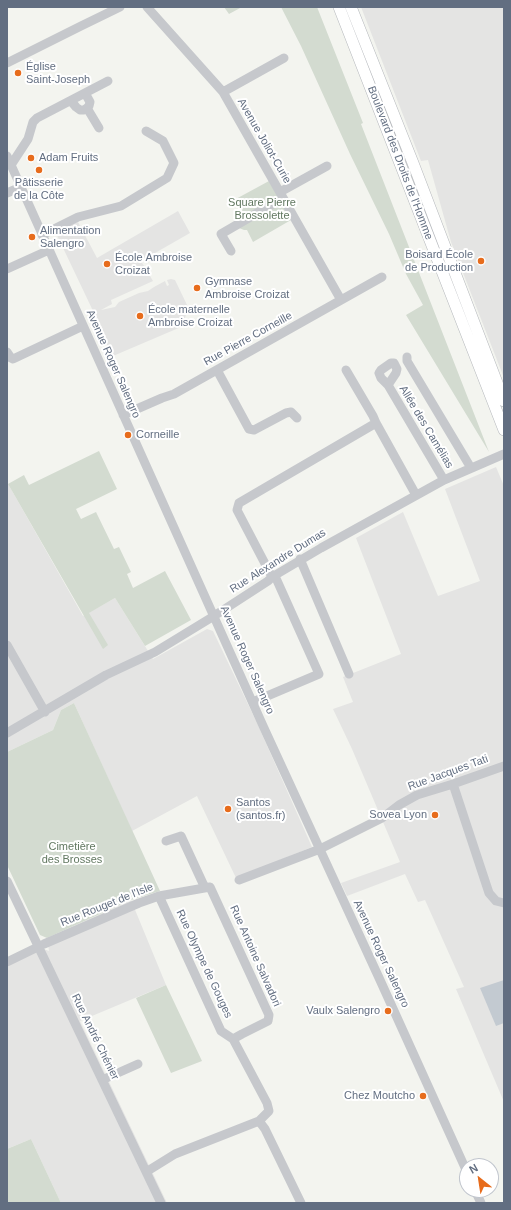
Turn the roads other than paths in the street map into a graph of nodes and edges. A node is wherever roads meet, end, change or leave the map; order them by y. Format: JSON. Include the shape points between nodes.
{"nodes":[{"id":1,"x":120,"y":7,"type":"edge"},
{"id":2,"x":147,"y":7,"type":"edge"},
{"id":3,"x":339,"y":7,"type":"edge"},
{"id":4,"x":351,"y":7,"type":"edge"},
{"id":5,"x":284,"y":58,"type":"dead end"},
{"id":6,"x":7,"y":63,"type":"edge"},
{"id":7,"x":108,"y":81,"type":"dead end"},
{"id":8,"x":223,"y":92,"type":"junction"},
{"id":9,"x":85,"y":93,"type":"junction"},
{"id":10,"x":71,"y":101,"type":"junction"},
{"id":11,"x":87,"y":108,"type":"junction"},
{"id":12,"x":99,"y":128,"type":"dead end"},
{"id":13,"x":146,"y":131,"type":"dead end"},
{"id":14,"x":7,"y":156,"type":"edge"},
{"id":15,"x":11,"y":165,"type":"junction"},
{"id":16,"x":327,"y":166,"type":"dead end"},
{"id":17,"x":21,"y":187,"type":"junction"},
{"id":18,"x":7,"y":193,"type":"edge"},
{"id":19,"x":281,"y":195,"type":"junction"},
{"id":20,"x":42,"y":235,"type":"junction"},
{"id":21,"x":49,"y":250,"type":"junction"},
{"id":22,"x":231,"y":251,"type":"dead end"},
{"id":23,"x":7,"y":269,"type":"edge"},
{"id":24,"x":382,"y":277,"type":"dead end"},
{"id":25,"x":340,"y":300,"type":"junction"},
{"id":26,"x":83,"y":326,"type":"junction"},
{"id":27,"x":7,"y":352,"type":"edge"},
{"id":28,"x":407,"y":357,"type":"dead end"},
{"id":29,"x":217,"y":370,"type":"junction"},
{"id":30,"x":346,"y":370,"type":"dead end"},
{"id":31,"x":388,"y":385,"type":"dead end"},
{"id":32,"x":504,"y":401,"type":"edge"},
{"id":33,"x":123,"y":415,"type":"junction"},
{"id":34,"x":297,"y":418,"type":"dead end"},
{"id":35,"x":376,"y":423,"type":"junction"},
{"id":36,"x":504,"y":430,"type":"edge"},
{"id":37,"x":504,"y":454,"type":"edge"},
{"id":38,"x":471,"y":468,"type":"junction"},
{"id":39,"x":444,"y":480,"type":"junction"},
{"id":40,"x":416,"y":495,"type":"junction"},
{"id":41,"x":300,"y":559,"type":"junction"},
{"id":42,"x":273,"y":577,"type":"junction"},
{"id":43,"x":214,"y":616,"type":"junction"},
{"id":44,"x":7,"y":645,"type":"edge"},
{"id":45,"x":350,"y":674,"type":"dead end"},
{"id":46,"x":253,"y":702,"type":"junction"},
{"id":47,"x":44,"y":712,"type":"junction"},
{"id":48,"x":7,"y":733,"type":"edge"},
{"id":49,"x":504,"y":766,"type":"edge"},
{"id":50,"x":453,"y":784,"type":"junction"},
{"id":51,"x":166,"y":841,"type":"dead end"},
{"id":52,"x":320,"y":849,"type":"junction"},
{"id":53,"x":239,"y":880,"type":"dead end"},
{"id":54,"x":7,"y":881,"type":"edge"},
{"id":55,"x":208,"y":888,"type":"junction"},
{"id":56,"x":159,"y":896,"type":"junction"},
{"id":57,"x":500,"y":902,"type":"edge"},
{"id":58,"x":38,"y":947,"type":"junction"},
{"id":59,"x":7,"y":962,"type":"edge"},
{"id":60,"x":233,"y":1040,"type":"junction"},
{"id":61,"x":138,"y":1064,"type":"dead end"},
{"id":62,"x":102,"y":1080,"type":"junction"},
{"id":63,"x":259,"y":1121,"type":"junction"},
{"id":64,"x":461,"y":1158,"type":"edge"},
{"id":65,"x":146,"y":1172,"type":"junction"},
{"id":66,"x":161,"y":1203,"type":"edge"},
{"id":67,"x":302,"y":1203,"type":"edge"}],
"edges":[{"from":1,"to":6,"type":"street"},
{"from":2,"to":8,"type":"street","name":"Avenue Joliot-Curie"},
{"from":3,"to":36,"type":"main road","name":"Boulevard des Droits de l'Homme"},
{"from":4,"to":32,"type":"main road","name":"Boulevard des Droits de l'Homme"},
{"from":5,"to":8,"type":"street"},
{"from":7,"to":9,"type":"street"},
{"from":8,"to":19,"type":"street","name":"Avenue Joliot-Curie"},
{"from":9,"to":10,"type":"street"},
{"from":9,"to":11,"type":"street","via":[[90,102]]},
{"from":10,"to":11,"type":"street","via":[[80,110]]},
{"from":10,"to":15,"type":"street","via":[[37,118]]},
{"from":11,"to":12,"type":"street"},
{"from":13,"to":20,"type":"street","via":[[163,141],[174,163],[167,178],[121,206],[78,217]]},
{"from":14,"to":15,"type":"street","name":"Avenue Roger Salengro"},
{"from":15,"to":17,"type":"street","name":"Avenue Roger Salengro"},
{"from":16,"to":19,"type":"street"},
{"from":17,"to":18,"type":"street"},
{"from":17,"to":20,"type":"street","name":"Avenue Roger Salengro"},
{"from":19,"to":22,"type":"street","via":[[221,234]]},
{"from":19,"to":25,"type":"street","name":"Avenue Joliot-Curie"},
{"from":20,"to":21,"type":"street","name":"Avenue Roger Salengro"},
{"from":21,"to":23,"type":"street"},
{"from":21,"to":26,"type":"street","name":"Avenue Roger Salengro"},
{"from":24,"to":25,"type":"street","name":"Rue Pierre Corneille"},
{"from":25,"to":29,"type":"street","name":"Rue Pierre Corneille"},
{"from":26,"to":27,"type":"street","via":[[13,359]]},
{"from":26,"to":33,"type":"street","name":"Avenue Roger Salengro"},
{"from":28,"to":38,"type":"street"},
{"from":29,"to":33,"type":"street","name":"Rue Pierre Corneille","via":[[174,394]]},
{"from":29,"to":34,"type":"street","via":[[249,429],[254,430],[286,413],[291,412]]},
{"from":30,"to":35,"type":"street"},
{"from":31,"to":39,"type":"street","name":"Allée des Camélias"},
{"from":33,"to":43,"type":"street","name":"Avenue Roger Salengro"},
{"from":35,"to":40,"type":"street"},
{"from":35,"to":42,"type":"street","via":[[239,503],[237,510]]},
{"from":37,"to":38,"type":"street","name":"Rue Alexandre Dumas"},
{"from":38,"to":39,"type":"street","name":"Rue Alexandre Dumas"},
{"from":39,"to":40,"type":"street","name":"Rue Alexandre Dumas"},
{"from":40,"to":41,"type":"street","name":"Rue Alexandre Dumas"},
{"from":41,"to":42,"type":"street","name":"Rue Alexandre Dumas"},
{"from":41,"to":45,"type":"street"},
{"from":42,"to":43,"type":"street","name":"Rue Alexandre Dumas"},
{"from":42,"to":46,"type":"street","via":[[319,674]]},
{"from":43,"to":46,"type":"street","name":"Avenue Roger Salengro"},
{"from":43,"to":47,"type":"street","name":"Rue Alexandre Dumas","via":[[155,652],[106,675]]},
{"from":44,"to":47,"type":"street"},
{"from":46,"to":52,"type":"street","name":"Avenue Roger Salengro"},
{"from":47,"to":48,"type":"street","name":"Rue Alexandre Dumas"},
{"from":49,"to":50,"type":"street","name":"Rue Jacques Tati"},
{"from":50,"to":52,"type":"street","name":"Rue Jacques Tati","via":[[417,795],[382,818]]},
{"from":50,"to":57,"type":"street","via":[[489,893]]},
{"from":51,"to":55,"type":"street","via":[[181,836]]},
{"from":52,"to":53,"type":"street"},
{"from":52,"to":64,"type":"street","name":"Avenue Roger Salengro"},
{"from":54,"to":58,"type":"street","name":"Rue André Chénier"},
{"from":55,"to":56,"type":"street","name":"Rue Rouget de l'Isle"},
{"from":55,"to":60,"type":"street","name":"Rue Antoine Salvadori","via":[[269,1015],[268,1021]]},
{"from":56,"to":58,"type":"street","name":"Rue Rouget de l'Isle"},
{"from":56,"to":60,"type":"street","name":"Rue Olympe de Gouges","via":[[221,1031]]},
{"from":58,"to":59,"type":"street","name":"Rue Rouget de l'Isle"},
{"from":58,"to":62,"type":"street","name":"Rue André Chénier"},
{"from":60,"to":63,"type":"street","name":"Rue Olympe de Gouges","via":[[267,1103],[269,1110]]},
{"from":61,"to":62,"type":"street"},
{"from":62,"to":65,"type":"street","name":"Rue André Chénier"},
{"from":63,"to":65,"type":"street","via":[[175,1154]]},
{"from":63,"to":67,"type":"street"},
{"from":65,"to":66,"type":"street","name":"Rue André Chénier"}]}
